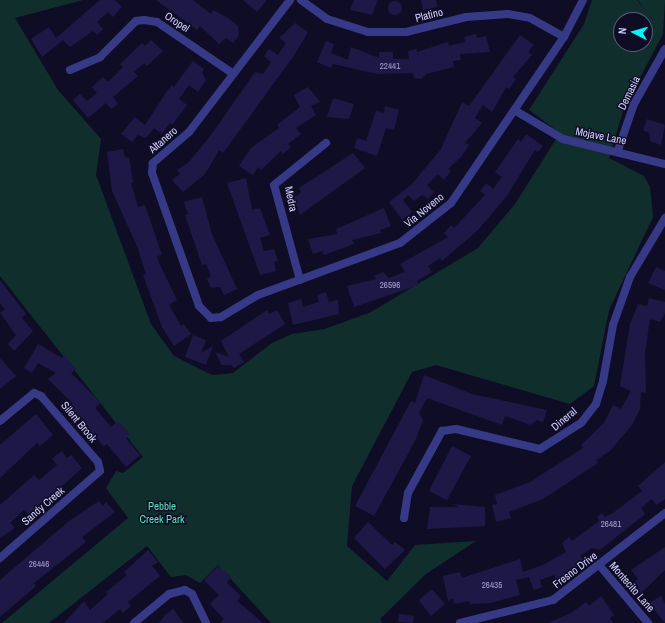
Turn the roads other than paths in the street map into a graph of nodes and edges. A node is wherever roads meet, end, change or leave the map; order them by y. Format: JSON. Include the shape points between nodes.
{"nodes":[{"id":1,"x":290,"y":0,"type":"edge"},
{"id":2,"x":301,"y":0,"type":"edge"},
{"id":3,"x":583,"y":0,"type":"edge"},
{"id":4,"x":564,"y":37,"type":"junction"},
{"id":5,"x":665,"y":49,"type":"edge"},
{"id":6,"x":70,"y":70,"type":"dead end"},
{"id":7,"x":232,"y":73,"type":"junction"},
{"id":8,"x":516,"y":111,"type":"junction"},
{"id":9,"x":326,"y":143,"type":"dead end"},
{"id":10,"x":618,"y":150,"type":"junction"},
{"id":11,"x":665,"y":164,"type":"edge"},
{"id":12,"x":665,"y":218,"type":"edge"},
{"id":13,"x":300,"y":280,"type":"junction"},
{"id":14,"x":211,"y":318,"type":"joint"},
{"id":15,"x":0,"y":421,"type":"edge"},
{"id":16,"x":100,"y":471,"type":"joint"},
{"id":17,"x":665,"y":513,"type":"edge"},
{"id":18,"x":404,"y":518,"type":"dead end"},
{"id":19,"x":0,"y":558,"type":"edge"},
{"id":20,"x":600,"y":566,"type":"junction"},
{"id":21,"x":134,"y":623,"type":"edge"},
{"id":22,"x":206,"y":623,"type":"edge"},
{"id":23,"x":460,"y":623,"type":"edge"},
{"id":24,"x":648,"y":623,"type":"edge"}],
"edges":[{"from":1,"to":7,"type":"street","name":"Altanero"},
{"from":2,"to":4,"type":"street","name":"Platino","via":[[327,19],[368,32],[406,32],[466,17],[508,14],[530,18]]},
{"from":3,"to":4,"type":"street","name":"Via Noveno"},
{"from":4,"to":8,"type":"street","name":"Via Noveno"},
{"from":5,"to":10,"type":"street","name":"Demasia","via":[[634,104]]},
{"from":6,"to":7,"type":"street","name":"Oropel","via":[[100,57],[136,21],[144,20],[157,22]]},
{"from":7,"to":14,"type":"street","name":"Altanero","via":[[189,132],[153,164],[152,173],[199,306]]},
{"from":8,"to":10,"type":"street","name":"Mojave Lane","via":[[563,139]]},
{"from":8,"to":13,"type":"street","name":"Via Noveno","via":[[452,203],[400,243]]},
{"from":9,"to":13,"type":"street","name":"Medra","via":[[274,185]]},
{"from":10,"to":11,"type":"street","name":"Mojave Lane"},
{"from":12,"to":18,"type":"street","name":"Dineral","via":[[630,277],[613,325],[603,381],[596,404],[580,423],[540,449],[456,429],[442,431],[408,493]]},
{"from":13,"to":14,"type":"street","name":"Via Noveno","via":[[258,295],[221,317]]},
{"from":15,"to":16,"type":"street","name":"Silent Brook","via":[[34,393],[48,402],[98,462]]},
{"from":16,"to":19,"type":"street","name":"Sandy Creek"},
{"from":17,"to":20,"type":"street","name":"Fresno Drive"},
{"from":20,"to":23,"type":"street","name":"Fresno Drive","via":[[553,600]]},
{"from":20,"to":24,"type":"street","name":"Montecito Lane"},
{"from":21,"to":22,"type":"street","via":[[170,594],[185,590],[192,594]]}]}
